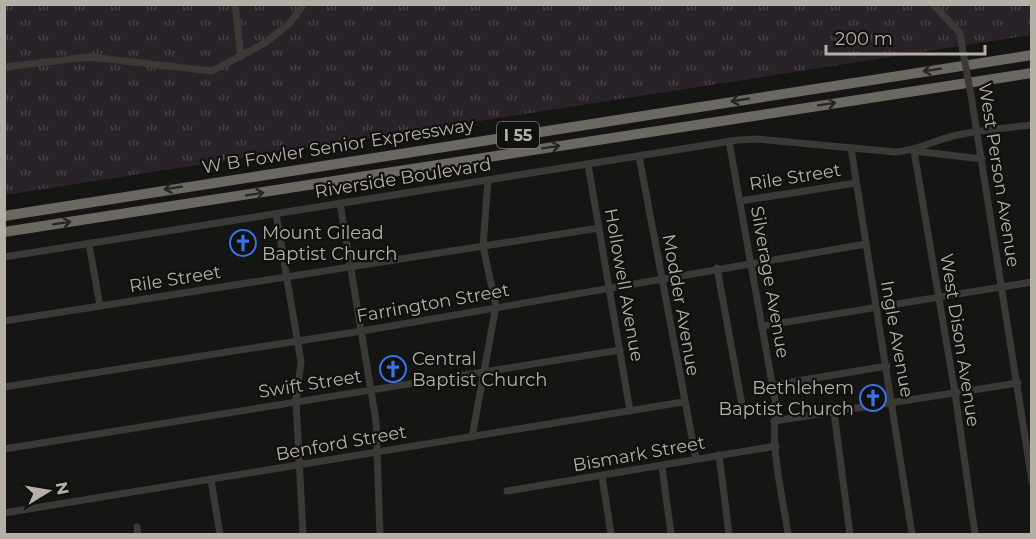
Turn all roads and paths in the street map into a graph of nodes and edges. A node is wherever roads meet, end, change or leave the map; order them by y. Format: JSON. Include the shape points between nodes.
{"nodes":[{"id":1,"x":235,"y":4,"type":"edge"},
{"id":2,"x":304,"y":4,"type":"edge"},
{"id":3,"x":933,"y":4,"type":"edge"},
{"id":4,"x":1032,"y":55,"type":"edge"},
{"id":5,"x":241,"y":57,"type":"junction"},
{"id":6,"x":4,"y":67,"type":"edge"},
{"id":7,"x":1032,"y":74,"type":"edge"},
{"id":8,"x":1032,"y":125,"type":"edge"},
{"id":9,"x":978,"y":131,"type":"junction"},
{"id":10,"x":729,"y":141,"type":"junction"},
{"id":11,"x":851,"y":148,"type":"junction"},
{"id":12,"x":914,"y":151,"type":"junction"},
{"id":13,"x":639,"y":156,"type":"junction"},
{"id":14,"x":982,"y":159,"type":"junction"},
{"id":15,"x":588,"y":164,"type":"junction"},
{"id":16,"x":488,"y":180,"type":"junction"},
{"id":17,"x":856,"y":183,"type":"junction"},
{"id":18,"x":740,"y":201,"type":"junction"},
{"id":19,"x":340,"y":203,"type":"junction"},
{"id":20,"x":276,"y":214,"type":"junction"},
{"id":21,"x":4,"y":216,"type":"edge"},
{"id":22,"x":599,"y":228,"type":"junction"},
{"id":23,"x":4,"y":232,"type":"edge"},
{"id":24,"x":89,"y":244,"type":"junction"},
{"id":25,"x":866,"y":244,"type":"junction"},
{"id":26,"x":483,"y":246,"type":"junction"},
{"id":27,"x":4,"y":257,"type":"edge"},
{"id":28,"x":751,"y":262,"type":"junction"},
{"id":29,"x":351,"y":267,"type":"junction"},
{"id":30,"x":717,"y":268,"type":"junction"},
{"id":31,"x":287,"y":277,"type":"junction"},
{"id":32,"x":661,"y":278,"type":"junction"},
{"id":33,"x":1032,"y":282,"type":"edge"},
{"id":34,"x":609,"y":287,"type":"junction"},
{"id":35,"x":1002,"y":287,"type":"junction"},
{"id":36,"x":938,"y":296,"type":"junction"},
{"id":37,"x":100,"y":306,"type":"junction"},
{"id":38,"x":496,"y":306,"type":"junction"},
{"id":39,"x":877,"y":307,"type":"junction"},
{"id":40,"x":4,"y":321,"type":"edge"},
{"id":41,"x":762,"y":326,"type":"junction"},
{"id":42,"x":362,"y":331,"type":"junction"},
{"id":43,"x":299,"y":340,"type":"junction"},
{"id":44,"x":620,"y":350,"type":"junction"},
{"id":45,"x":887,"y":366,"type":"junction"},
{"id":46,"x":484,"y":371,"type":"junction"},
{"id":47,"x":1018,"y":383,"type":"junction"},
{"id":48,"x":773,"y":385,"type":"junction"},
{"id":49,"x":4,"y":387,"type":"edge"},
{"id":50,"x":372,"y":388,"type":"junction"},
{"id":51,"x":955,"y":393,"type":"junction"},
{"id":52,"x":296,"y":401,"type":"junction"},
{"id":53,"x":683,"y":402,"type":"junction"},
{"id":54,"x":893,"y":402,"type":"junction"},
{"id":55,"x":630,"y":411,"type":"junction"},
{"id":56,"x":834,"y":412,"type":"junction"},
{"id":57,"x":744,"y":416,"type":"dead end"},
{"id":58,"x":774,"y":421,"type":"junction"},
{"id":59,"x":472,"y":437,"type":"junction"},
{"id":60,"x":776,"y":446,"type":"junction"},
{"id":61,"x":4,"y":449,"type":"edge"},
{"id":62,"x":377,"y":451,"type":"junction"},
{"id":63,"x":1029,"y":454,"type":"edge"},
{"id":64,"x":719,"y":455,"type":"junction"},
{"id":65,"x":696,"y":459,"type":"junction"},
{"id":66,"x":299,"y":466,"type":"junction"},
{"id":67,"x":662,"y":467,"type":"junction"},
{"id":68,"x":602,"y":477,"type":"junction"},
{"id":69,"x":211,"y":480,"type":"junction"},
{"id":70,"x":1032,"y":481,"type":"edge"},
{"id":71,"x":507,"y":491,"type":"dead end"},
{"id":72,"x":4,"y":513,"type":"edge"},
{"id":73,"x":220,"y":534,"type":"edge"},
{"id":74,"x":303,"y":534,"type":"edge"},
{"id":75,"x":380,"y":534,"type":"edge"},
{"id":76,"x":611,"y":534,"type":"edge"},
{"id":77,"x":671,"y":534,"type":"edge"},
{"id":78,"x":729,"y":534,"type":"edge"},
{"id":79,"x":788,"y":534,"type":"edge"},
{"id":80,"x":850,"y":534,"type":"edge"},
{"id":81,"x":912,"y":534,"type":"edge"},
{"id":82,"x":975,"y":534,"type":"edge"}],
"edges":[{"from":1,"to":5,"type":"street"},
{"from":2,"to":5,"type":"street","via":[[290,23],[265,44]]},
{"from":3,"to":9,"type":"street","name":"West Person Avenue","bridge":true,"via":[[960,33]]},
{"from":4,"to":21,"type":"highway","name":"W B Fowler Senior Expressway","number":"I 55","one_way":true},
{"from":5,"to":6,"type":"street","via":[[212,71],[89,57]]},
{"from":23,"to":7,"type":"highway","name":"W B Fowler Senior Expressway","number":"I 55","one_way":true},
{"from":8,"to":9,"type":"street","name":"Riverside Boulevard"},
{"from":9,"to":12,"type":"street","name":"Riverside Boulevard"},
{"from":9,"to":14,"type":"street","name":"West Person Avenue"},
{"from":10,"to":11,"type":"street","name":"Riverside Boulevard","via":[[757,139]]},
{"from":10,"to":13,"type":"street","name":"Riverside Boulevard"},
{"from":10,"to":18,"type":"street","name":"Silverage Avenue"},
{"from":11,"to":12,"type":"street","name":"Riverside Boulevard"},
{"from":11,"to":17,"type":"street","name":"Ingle Avenue"},
{"from":12,"to":14,"type":"street","name":"Riverside Boulevard"},
{"from":12,"to":36,"type":"street","name":"West Dison Avenue"},
{"from":13,"to":15,"type":"street","name":"Riverside Boulevard"},
{"from":13,"to":32,"type":"street","name":"Modder Avenue"},
{"from":14,"to":35,"type":"street","name":"West Person Avenue"},
{"from":15,"to":16,"type":"street","name":"Riverside Boulevard"},
{"from":15,"to":22,"type":"street","name":"Hollowell Avenue"},
{"from":16,"to":19,"type":"street","name":"Riverside Boulevard"},
{"from":16,"to":26,"type":"street"},
{"from":17,"to":18,"type":"street","name":"Rile Street"},
{"from":17,"to":25,"type":"street","name":"Ingle Avenue"},
{"from":18,"to":28,"type":"street","name":"Silverage Avenue"},
{"from":19,"to":20,"type":"street","name":"Riverside Boulevard"},
{"from":19,"to":29,"type":"street"},
{"from":20,"to":24,"type":"street","name":"Riverside Boulevard"},
{"from":20,"to":31,"type":"street"},
{"from":22,"to":26,"type":"street","name":"Rile Street"},
{"from":22,"to":34,"type":"street","name":"Hollowell Avenue"},
{"from":24,"to":27,"type":"street","name":"Riverside Boulevard"},
{"from":24,"to":37,"type":"street"},
{"from":25,"to":28,"type":"street","name":"Farrington Street"},
{"from":25,"to":39,"type":"street","name":"Ingle Avenue"},
{"from":26,"to":29,"type":"street","name":"Rile Street"},
{"from":26,"to":38,"type":"street"},
{"from":28,"to":30,"type":"street","name":"Farrington Street"},
{"from":28,"to":41,"type":"street","name":"Silverage Avenue"},
{"from":29,"to":31,"type":"street","name":"Rile Street"},
{"from":29,"to":42,"type":"street"},
{"from":30,"to":32,"type":"street","name":"Farrington Street"},
{"from":30,"to":57,"type":"street"},
{"from":31,"to":37,"type":"street","name":"Rile Street"},
{"from":31,"to":43,"type":"street"},
{"from":32,"to":34,"type":"street","name":"Farrington Street"},
{"from":32,"to":53,"type":"street","name":"Modder Avenue"},
{"from":33,"to":35,"type":"street"},
{"from":34,"to":38,"type":"street","name":"Farrington Street"},
{"from":34,"to":44,"type":"street","name":"Hollowell Avenue"},
{"from":35,"to":36,"type":"street"},
{"from":35,"to":47,"type":"street","name":"West Person Avenue"},
{"from":36,"to":39,"type":"street"},
{"from":36,"to":51,"type":"street","name":"West Dison Avenue"},
{"from":37,"to":40,"type":"street","name":"Rile Street"},
{"from":38,"to":42,"type":"street","name":"Farrington Street"},
{"from":38,"to":46,"type":"street"},
{"from":39,"to":41,"type":"street"},
{"from":39,"to":45,"type":"street","name":"Ingle Avenue"},
{"from":41,"to":48,"type":"street","name":"Silverage Avenue"},
{"from":42,"to":43,"type":"street","name":"Farrington Street"},
{"from":42,"to":50,"type":"street"},
{"from":43,"to":49,"type":"street","name":"Farrington Street"},
{"from":43,"to":52,"type":"street","via":[[301,362]]},
{"from":44,"to":46,"type":"street","name":"Swift Street"},
{"from":44,"to":55,"type":"street","name":"Hollowell Avenue"},
{"from":45,"to":48,"type":"street"},
{"from":45,"to":54,"type":"street","name":"Ingle Avenue"},
{"from":46,"to":50,"type":"street","name":"Swift Street"},
{"from":46,"to":59,"type":"street"},
{"from":47,"to":51,"type":"street"},
{"from":47,"to":63,"type":"street","name":"West Person Avenue"},
{"from":48,"to":58,"type":"street","name":"Silverage Avenue","via":[[777,411]]},
{"from":50,"to":52,"type":"street","name":"Swift Street"},
{"from":50,"to":62,"type":"street"},
{"from":51,"to":54,"type":"street"},
{"from":51,"to":82,"type":"street","name":"West Dison Avenue"},
{"from":52,"to":61,"type":"street","name":"Swift Street"},
{"from":52,"to":66,"type":"street"},
{"from":53,"to":55,"type":"street","name":"Benford Street"},
{"from":53,"to":65,"type":"street","name":"Modder Avenue"},
{"from":54,"to":56,"type":"street"},
{"from":54,"to":81,"type":"street","name":"Ingle Avenue"},
{"from":55,"to":59,"type":"street","name":"Benford Street"},
{"from":56,"to":58,"type":"street"},
{"from":56,"to":80,"type":"street"},
{"from":58,"to":60,"type":"street","name":"Silverage Avenue"},
{"from":59,"to":62,"type":"street","name":"Benford Street"},
{"from":60,"to":64,"type":"street","name":"Bismark Street"},
{"from":60,"to":79,"type":"street","name":"Silverage Avenue"},
{"from":62,"to":66,"type":"street","name":"Benford Street"},
{"from":62,"to":75,"type":"street"},
{"from":63,"to":70,"type":"street","name":"West Person Avenue"},
{"from":64,"to":65,"type":"street","name":"Bismark Street"},
{"from":64,"to":78,"type":"street"},
{"from":65,"to":67,"type":"street","name":"Bismark Street"},
{"from":66,"to":69,"type":"street","name":"Benford Street"},
{"from":66,"to":74,"type":"street"},
{"from":67,"to":68,"type":"street","name":"Bismark Street"},
{"from":67,"to":77,"type":"street"},
{"from":68,"to":71,"type":"street","name":"Bismark Street"},
{"from":68,"to":76,"type":"street"},
{"from":69,"to":72,"type":"street","name":"Benford Street"},
{"from":69,"to":73,"type":"street"}]}
